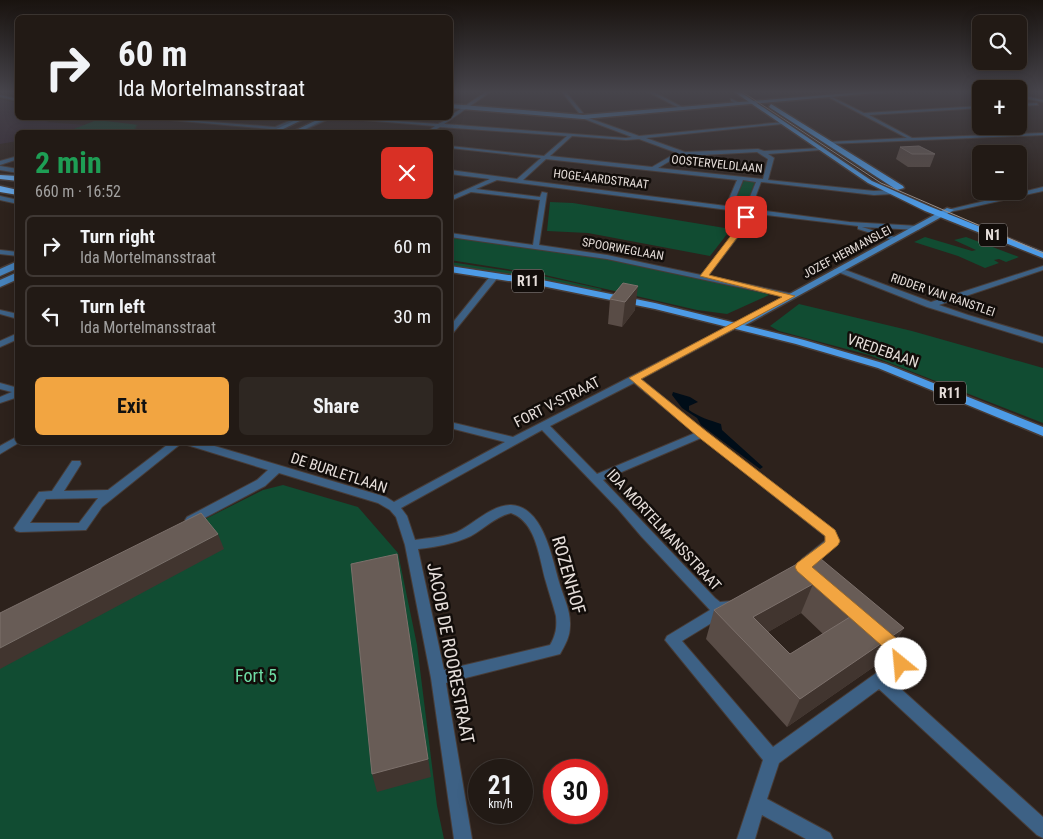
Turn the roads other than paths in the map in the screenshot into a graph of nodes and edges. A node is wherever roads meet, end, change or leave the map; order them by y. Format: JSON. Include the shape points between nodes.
{"nodes":[{"id":1,"x":501,"y":130,"type":"edge"},
{"id":2,"x":624,"y":130,"type":"edge"},
{"id":3,"x":715,"y":130,"type":"edge"},
{"id":4,"x":792,"y":130,"type":"edge"},
{"id":5,"x":808,"y":130,"type":"edge"},
{"id":6,"x":894,"y":130,"type":"edge"},
{"id":7,"x":1043,"y":134,"type":"edge"},
{"id":8,"x":570,"y":136,"type":"junction"},
{"id":9,"x":642,"y":138,"type":"junction"},
{"id":10,"x":911,"y":139,"type":"junction"},
{"id":11,"x":828,"y":143,"type":"junction"},
{"id":12,"x":453,"y":147,"type":"edge"},
{"id":13,"x":823,"y":152,"type":"junction"},
{"id":14,"x":763,"y":153,"type":"junction"},
{"id":15,"x":686,"y":157,"type":"junction"},
{"id":16,"x":15,"y":158,"type":"edge"},
{"id":17,"x":544,"y":158,"type":"junction"},
{"id":18,"x":771,"y":158,"type":"junction"},
{"id":19,"x":0,"y":163,"type":"edge"},
{"id":20,"x":683,"y":165,"type":"dead end"},
{"id":21,"x":0,"y":168,"type":"edge"},
{"id":22,"x":653,"y":169,"type":"junction"},
{"id":23,"x":15,"y":170,"type":"edge"},
{"id":24,"x":453,"y":172,"type":"edge"},
{"id":25,"x":681,"y":172,"type":"junction"},
{"id":26,"x":0,"y":177,"type":"edge"},
{"id":27,"x":497,"y":177,"type":"junction"},
{"id":28,"x":741,"y":178,"type":"junction"},
{"id":29,"x":15,"y":179,"type":"edge"},
{"id":30,"x":519,"y":180,"type":"junction"},
{"id":31,"x":762,"y":180,"type":"junction"},
{"id":32,"x":546,"y":183,"type":"junction"},
{"id":33,"x":0,"y":189,"type":"edge"},
{"id":34,"x":1043,"y":189,"type":"edge"},
{"id":35,"x":470,"y":190,"type":"junction"},
{"id":36,"x":15,"y":192,"type":"edge"},
{"id":37,"x":892,"y":192,"type":"junction"},
{"id":38,"x":0,"y":198,"type":"edge"},
{"id":39,"x":453,"y":198,"type":"edge"},
{"id":40,"x":543,"y":199,"type":"junction"},
{"id":41,"x":15,"y":201,"type":"edge"},
{"id":42,"x":729,"y":207,"type":"junction"},
{"id":43,"x":748,"y":210,"type":"junction"},
{"id":44,"x":947,"y":212,"type":"junction"},
{"id":45,"x":849,"y":224,"type":"junction"},
{"id":46,"x":918,"y":228,"type":"junction"},
{"id":47,"x":453,"y":235,"type":"edge"},
{"id":48,"x":896,"y":239,"type":"junction"},
{"id":49,"x":536,"y":246,"type":"junction"},
{"id":50,"x":1043,"y":249,"type":"edge"},
{"id":51,"x":0,"y":252,"type":"edge"},
{"id":52,"x":15,"y":254,"type":"edge"},
{"id":53,"x":1043,"y":255,"type":"edge"},
{"id":54,"x":15,"y":266,"type":"edge"},
{"id":55,"x":1043,"y":268,"type":"edge"},
{"id":56,"x":453,"y":269,"type":"edge"},
{"id":57,"x":837,"y":270,"type":"junction"},
{"id":58,"x":0,"y":273,"type":"edge"},
{"id":59,"x":15,"y":276,"type":"edge"},
{"id":60,"x":495,"y":276,"type":"junction"},
{"id":61,"x":704,"y":276,"type":"junction"},
{"id":62,"x":0,"y":284,"type":"edge"},
{"id":63,"x":790,"y":296,"type":"junction"},
{"id":64,"x":930,"y":305,"type":"junction"},
{"id":65,"x":0,"y":312,"type":"edge"},
{"id":66,"x":15,"y":316,"type":"edge"},
{"id":67,"x":736,"y":326,"type":"junction"},
{"id":68,"x":453,"y":327,"type":"edge"},
{"id":69,"x":15,"y":336,"type":"edge"},
{"id":70,"x":1042,"y":339,"type":"edge"},
{"id":71,"x":0,"y":344,"type":"edge"},
{"id":72,"x":634,"y":378,"type":"junction"},
{"id":73,"x":0,"y":386,"type":"edge"},
{"id":74,"x":15,"y":391,"type":"edge"},
{"id":75,"x":15,"y":393,"type":"edge"},
{"id":76,"x":0,"y":400,"type":"edge"},
{"id":77,"x":453,"y":426,"type":"edge"},
{"id":78,"x":544,"y":426,"type":"junction"},
{"id":79,"x":1043,"y":432,"type":"edge"},
{"id":80,"x":702,"y":434,"type":"junction"},
{"id":81,"x":15,"y":441,"type":"edge"},
{"id":82,"x":512,"y":442,"type":"junction"},
{"id":83,"x":174,"y":445,"type":"edge"},
{"id":84,"x":198,"y":445,"type":"edge"},
{"id":85,"x":0,"y":451,"type":"edge"},
{"id":86,"x":76,"y":464,"type":"dead end"},
{"id":87,"x":276,"y":469,"type":"junction"},
{"id":88,"x":596,"y":479,"type":"junction"},
{"id":89,"x":56,"y":494,"type":"junction"},
{"id":90,"x":111,"y":494,"type":"junction"},
{"id":91,"x":394,"y":508,"type":"junction"},
{"id":92,"x":178,"y":526,"type":"edge"},
{"id":93,"x":411,"y":545,"type":"junction"},
{"id":94,"x":815,"y":578,"type":"edge"},
{"id":95,"x":745,"y":599,"type":"edge"},
{"id":96,"x":724,"y":609,"type":"junction"},
{"id":97,"x":876,"y":631,"type":"edge"},
{"id":98,"x":438,"y":678,"type":"junction"},
{"id":99,"x":880,"y":680,"type":"junction"},
{"id":100,"x":772,"y":758,"type":"junction"},
{"id":101,"x":757,"y":803,"type":"junction"},
{"id":102,"x":1043,"y":829,"type":"edge"},
{"id":103,"x":464,"y":839,"type":"edge"},
{"id":104,"x":746,"y":839,"type":"edge"},
{"id":105,"x":824,"y":839,"type":"edge"}],
"edges":[{"from":1,"to":8,"type":"street"},
{"from":2,"to":9,"type":"street"},
{"from":3,"to":9,"type":"street"},
{"from":4,"to":13,"type":"main road","number":"N1"},
{"from":5,"to":11,"type":"main road","number":"N1"},
{"from":6,"to":10,"type":"street"},
{"from":7,"to":10,"type":"street"},
{"from":8,"to":9,"type":"street"},
{"from":8,"to":17,"type":"street"},
{"from":9,"to":15,"type":"street"},
{"from":10,"to":11,"type":"street"},
{"from":11,"to":44,"type":"main road","number":"N1","via":[[897,186]]},
{"from":12,"to":17,"type":"street","name":"OOSTERVELDLAAN"},
{"from":13,"to":14,"type":"street"},
{"from":13,"to":18,"type":"street"},
{"from":13,"to":37,"type":"main road","number":"N1","via":[[864,179]]},
{"from":14,"to":15,"type":"street","via":[[758,150]]},
{"from":14,"to":18,"type":"street"},
{"from":15,"to":22,"type":"street","via":[[673,157]]},
{"from":16,"to":19,"type":"street"},
{"from":17,"to":22,"type":"street","name":"OOSTERVELDLAAN"},
{"from":17,"to":30,"type":"street"},
{"from":18,"to":31,"type":"street"},
{"from":20,"to":25,"type":"street"},
{"from":21,"to":23,"type":"street"},
{"from":22,"to":25,"type":"street","name":"OOSTERVELDLAAN"},
{"from":24,"to":27,"type":"street","name":"HOGE-AARDSTRAAT"},
{"from":25,"to":28,"type":"street","name":"OOSTERVELDLAAN"},
{"from":26,"to":29,"type":"highway"},
{"from":27,"to":30,"type":"street","name":"HOGE-AARDSTRAAT"},
{"from":27,"to":35,"type":"street"},
{"from":28,"to":31,"type":"street","name":"OOSTERVELDLAAN"},
{"from":28,"to":42,"type":"street"},
{"from":30,"to":32,"type":"street","name":"HOGE-AARDSTRAAT"},
{"from":31,"to":37,"type":"street","name":"OOSTERVELDLAAN","via":[[874,193]]},
{"from":31,"to":43,"type":"street"},
{"from":32,"to":40,"type":"street"},
{"from":32,"to":42,"type":"street","name":"HOGE-AARDSTRAAT"},
{"from":33,"to":36,"type":"highway"},
{"from":34,"to":44,"type":"street"},
{"from":35,"to":39,"type":"street"},
{"from":35,"to":40,"type":"street"},
{"from":37,"to":44,"type":"main road","number":"N1"},
{"from":38,"to":41,"type":"street"},
{"from":40,"to":49,"type":"street"},
{"from":42,"to":43,"type":"street","name":"HOGE-AARDSTRAAT"},
{"from":43,"to":45,"type":"street","name":"HOGE-AARDSTRAAT"},
{"from":43,"to":61,"type":"street","via":[[740,230]]},
{"from":44,"to":46,"type":"street","name":"JOZEF HERMANSLEI"},
{"from":44,"to":50,"type":"main road","number":"N1"},
{"from":44,"to":53,"type":"main road","number":"N1"},
{"from":45,"to":46,"type":"street"},
{"from":45,"to":48,"type":"street"},
{"from":46,"to":48,"type":"street","name":"JOZEF HERMANSLEI"},
{"from":47,"to":49,"type":"street","name":"SPOORWEGLAAN"},
{"from":48,"to":57,"type":"street","name":"JOZEF HERMANSLEI"},
{"from":49,"to":61,"type":"street","name":"SPOORWEGLAAN"},
{"from":51,"to":52,"type":"street"},
{"from":54,"to":58,"type":"street"},
{"from":55,"to":64,"type":"street"},
{"from":56,"to":60,"type":"main road","number":"R11"},
{"from":57,"to":63,"type":"street","name":"JOZEF HERMANSLEI"},
{"from":57,"to":64,"type":"street","name":"RIDDER VAN RANSTLEI"},
{"from":59,"to":62,"type":"street"},
{"from":60,"to":67,"type":"main road","number":"R11","via":[[647,304]]},
{"from":60,"to":68,"type":"street"},
{"from":61,"to":63,"type":"street","name":"SPOORWEGLAAN"},
{"from":63,"to":67,"type":"street","name":"JOZEF HERMANSLEI"},
{"from":64,"to":70,"type":"street","name":"RIDDER VAN RANSTLEI"},
{"from":65,"to":66,"type":"street"},
{"from":67,"to":72,"type":"street","name":"FORT V-STRAAT"},
{"from":67,"to":79,"type":"main road","name":"VREDEBAAN","number":"R11","via":[[882,366]]},
{"from":69,"to":71,"type":"street"},
{"from":72,"to":78,"type":"street","name":"FORT V-STRAAT"},
{"from":72,"to":80,"type":"street"},
{"from":73,"to":74,"type":"street"},
{"from":75,"to":76,"type":"street"},
{"from":77,"to":82,"type":"street","via":[[507,438]]},
{"from":78,"to":82,"type":"street","name":"FORT V-STRAAT"},
{"from":78,"to":88,"type":"street","name":"IDA MORTELMANSSTRAAT"},
{"from":80,"to":88,"type":"street"},
{"from":80,"to":94,"type":"street","via":[[830,533],[833,541],[830,546],[799,569]]},
{"from":81,"to":85,"type":"street"},
{"from":82,"to":91,"type":"street","name":"FORT V-STRAAT"},
{"from":83,"to":90,"type":"street"},
{"from":84,"to":87,"type":"street","name":"DE BURLETLAAN"},
{"from":86,"to":89,"type":"street"},
{"from":87,"to":91,"type":"street","name":"DE BURLETLAAN","via":[[382,500]]},
{"from":87,"to":92,"type":"street","via":[[261,483]]},
{"from":88,"to":96,"type":"street","name":"IDA MORTELMANSSTRAAT","via":[[706,598]]},
{"from":89,"to":90,"type":"street"},
{"from":89,"to":90,"type":"street","via":[[43,495],[20,528],[82,527],[98,504]]},
{"from":91,"to":93,"type":"street","name":"JACOB DE ROORESTRAAT","via":[[401,516]]},
{"from":93,"to":98,"type":"street","name":"JACOB DE ROORESTRAAT"},
{"from":93,"to":98,"type":"street","name":"ROZENHOF","via":[[457,537],[506,509],[518,511],[529,518],[539,536],[564,622],[563,638],[555,650]]},
{"from":95,"to":96,"type":"street","name":"IDA MORTELMANSSTRAAT"},
{"from":96,"to":100,"type":"street","via":[[672,640]]},
{"from":97,"to":99,"type":"street","via":[[897,649],[901,664]]},
{"from":98,"to":103,"type":"street","name":"JACOB DE ROORESTRAAT"},
{"from":99,"to":100,"type":"street"},
{"from":99,"to":102,"type":"street"},
{"from":100,"to":101,"type":"street"},
{"from":101,"to":104,"type":"street"},
{"from":101,"to":105,"type":"street"}]}
